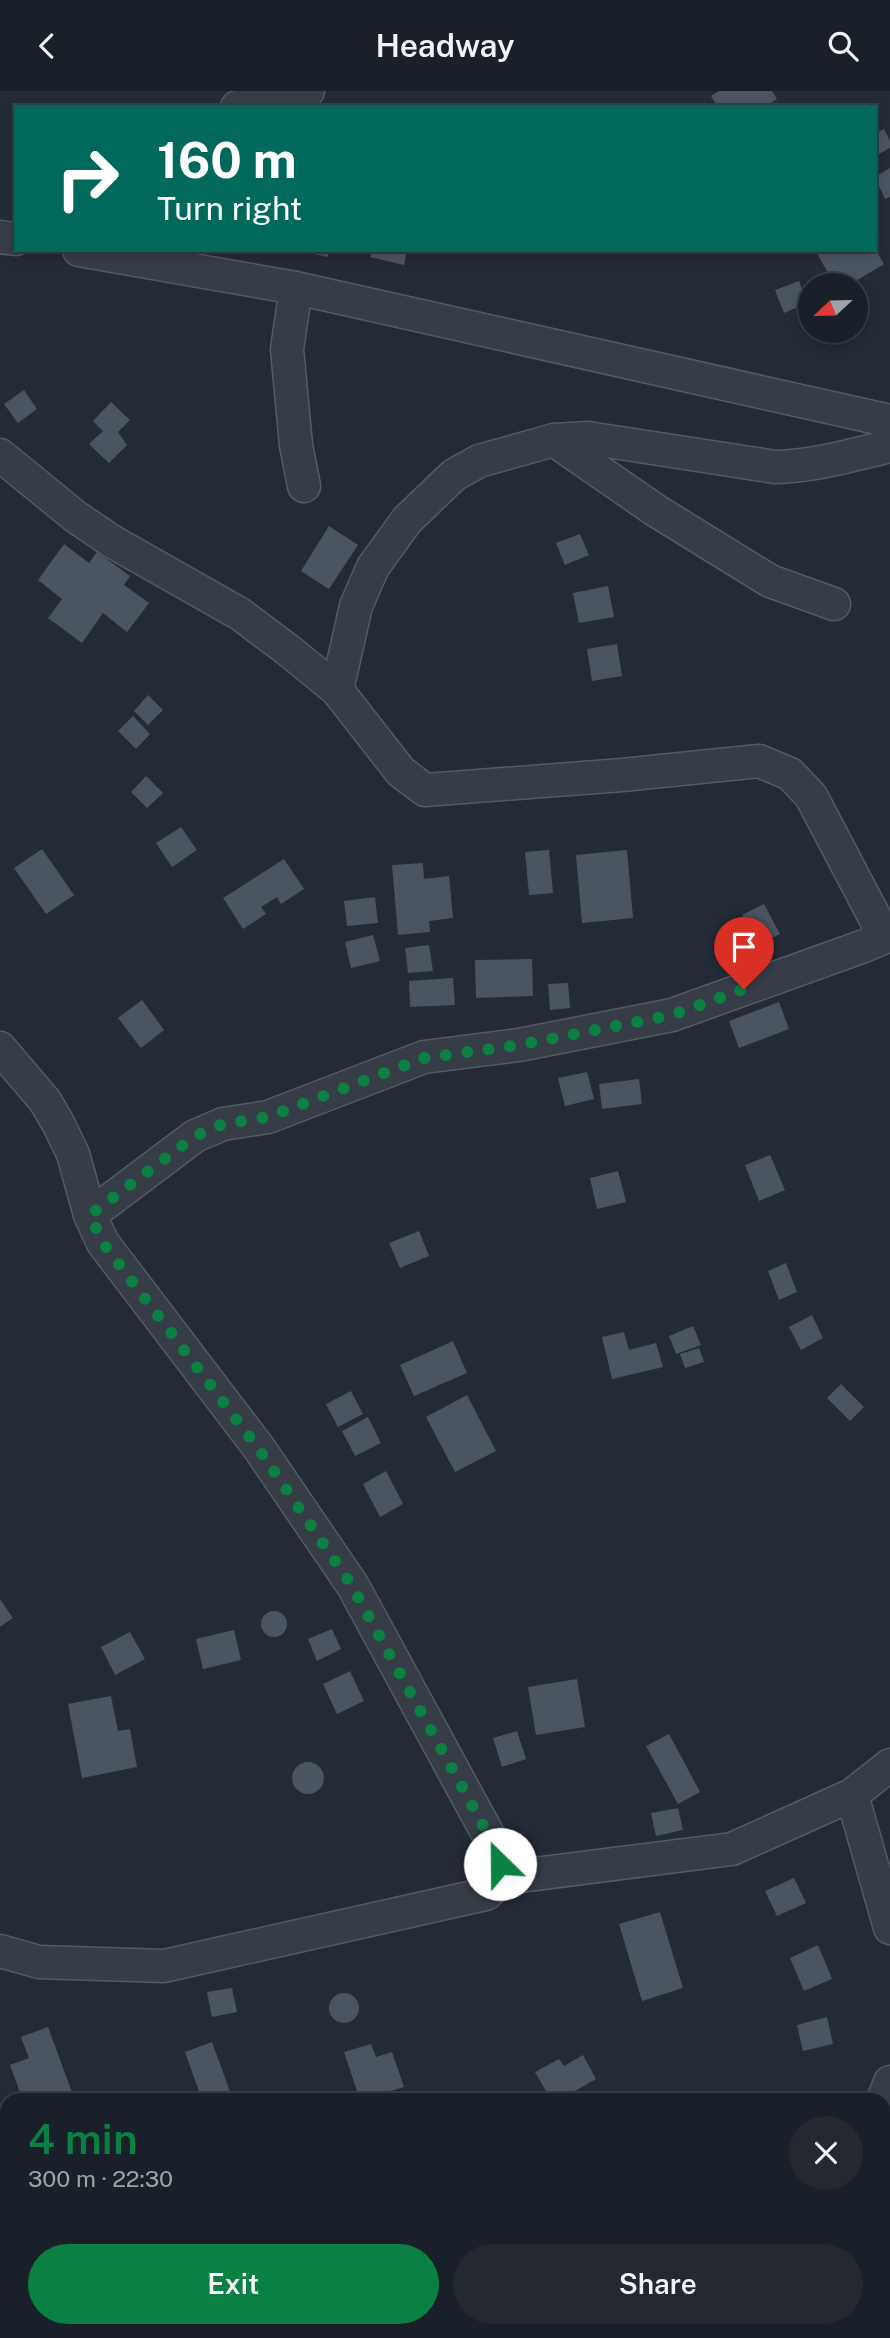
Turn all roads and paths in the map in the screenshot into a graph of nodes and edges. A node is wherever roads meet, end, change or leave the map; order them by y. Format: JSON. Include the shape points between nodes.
{"nodes":[{"id":1,"x":308,"y":91,"type":"edge"},
{"id":2,"x":246,"y":105,"type":"edge"},
{"id":3,"x":90,"y":252,"type":"edge"},
{"id":4,"x":296,"y":288,"type":"junction"},
{"id":5,"x":890,"y":421,"type":"edge"},
{"id":6,"x":554,"y":440,"type":"junction"},
{"id":7,"x":890,"y":446,"type":"edge"},
{"id":8,"x":0,"y":455,"type":"edge"},
{"id":9,"x":304,"y":486,"type":"dead end"},
{"id":10,"x":834,"y":604,"type":"dead end"},
{"id":11,"x":337,"y":690,"type":"junction"},
{"id":12,"x":888,"y":936,"type":"edge"},
{"id":13,"x":0,"y":1048,"type":"edge"},
{"id":14,"x":90,"y":1215,"type":"junction"},
{"id":15,"x":890,"y":1765,"type":"edge"},
{"id":16,"x":852,"y":1795,"type":"junction"},
{"id":17,"x":504,"y":1878,"type":"junction"},
{"id":18,"x":890,"y":1928,"type":"edge"},
{"id":19,"x":0,"y":1951,"type":"edge"}],
"edges":[{"from":1,"to":2,"type":"street"},
{"from":3,"to":4,"type":"street"},
{"from":4,"to":5,"type":"street"},
{"from":4,"to":9,"type":"street","via":[[286,349]]},
{"from":6,"to":7,"type":"street","via":[[589,438],[775,467],[799,467]]},
{"from":6,"to":10,"type":"street","via":[[770,581]]},
{"from":6,"to":11,"type":"street","via":[[471,465],[407,520],[373,566],[356,605]]},
{"from":8,"to":11,"type":"street","via":[[76,517],[240,614]]},
{"from":11,"to":12,"type":"street","via":[[401,772],[425,790],[759,761],[790,773],[811,796]]},
{"from":12,"to":14,"type":"street","via":[[672,1015],[424,1058],[268,1117],[223,1124],[195,1136]]},
{"from":13,"to":14,"type":"street","via":[[58,1123],[73,1154]]},
{"from":14,"to":17,"type":"street","via":[[103,1243],[258,1448],[352,1586],[496,1849]]},
{"from":15,"to":16,"type":"street"},
{"from":16,"to":17,"type":"street","via":[[732,1849]]},
{"from":16,"to":18,"type":"street"},
{"from":17,"to":19,"type":"street","via":[[486,1894],[164,1966],[39,1962]]}]}
